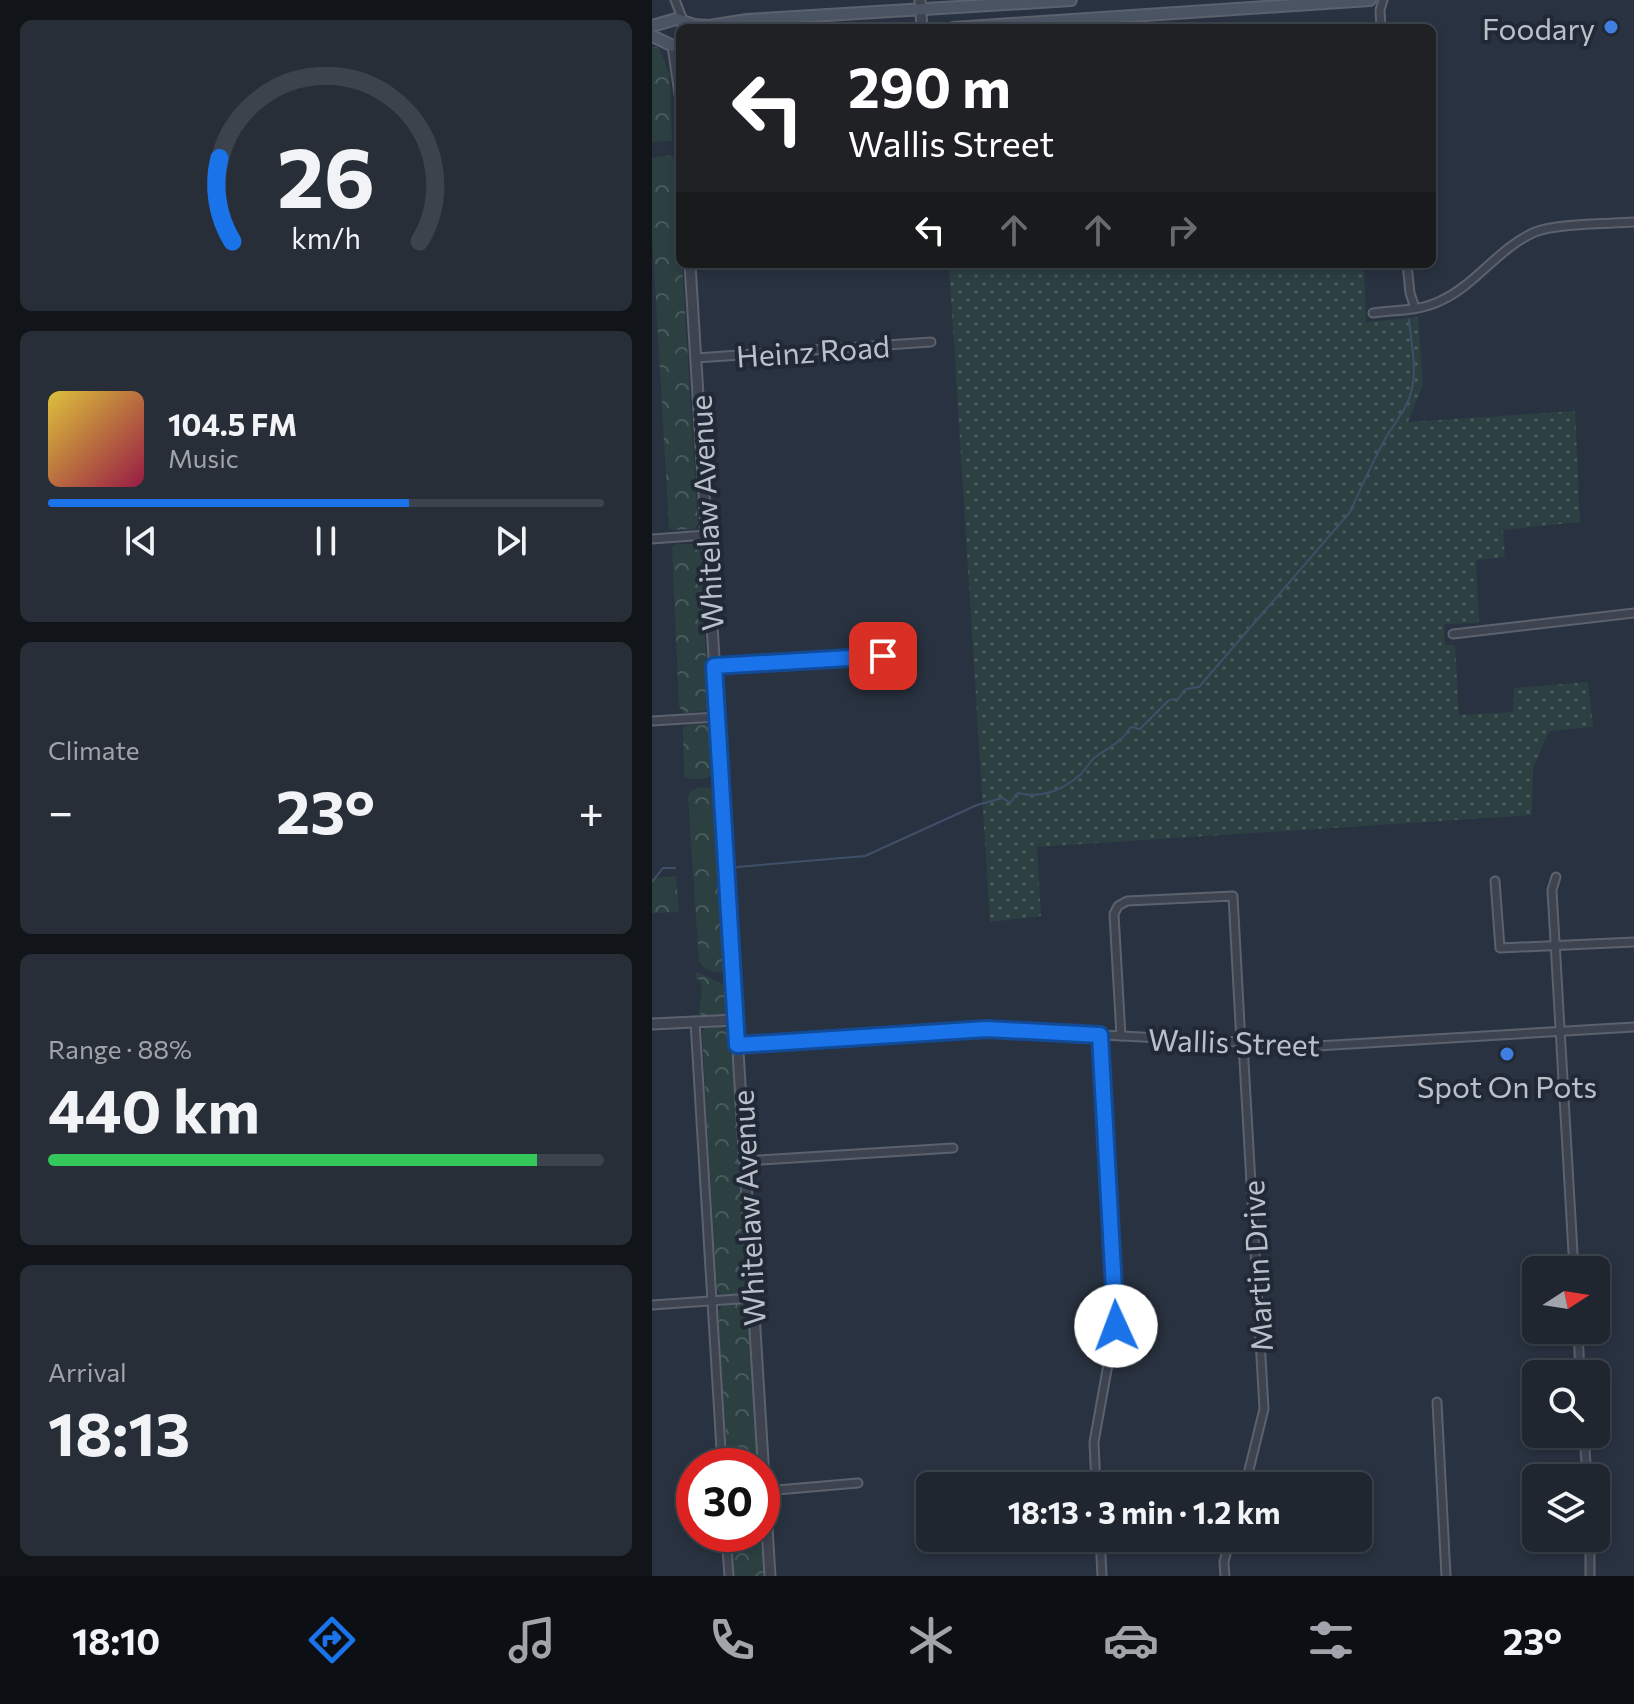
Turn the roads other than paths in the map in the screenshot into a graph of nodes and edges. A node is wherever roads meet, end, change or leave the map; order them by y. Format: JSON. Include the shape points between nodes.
{"nodes":[{"id":1,"x":674,"y":0,"type":"edge"},
{"id":2,"x":1071,"y":0,"type":"edge"},
{"id":3,"x":1370,"y":0,"type":"edge"},
{"id":4,"x":1383,"y":0,"type":"edge"},
{"id":5,"x":920,"y":5,"type":"edge"},
{"id":6,"x":680,"y":23,"type":"edge"},
{"id":7,"x":720,"y":24,"type":"edge"},
{"id":8,"x":1013,"y":24,"type":"edge"},
{"id":9,"x":1381,"y":24,"type":"edge"},
{"id":10,"x":676,"y":25,"type":"edge"},
{"id":11,"x":652,"y":26,"type":"edge"},
{"id":12,"x":652,"y":36,"type":"edge"},
{"id":13,"x":673,"y":45,"type":"edge"},
{"id":14,"x":1634,"y":222,"type":"edge"},
{"id":15,"x":690,"y":268,"type":"edge"},
{"id":16,"x":1407,"y":268,"type":"edge"},
{"id":17,"x":1415,"y":308,"type":"junction"},
{"id":18,"x":1373,"y":313,"type":"dead end"},
{"id":19,"x":931,"y":342,"type":"dead end"},
{"id":20,"x":696,"y":358,"type":"junction"},
{"id":21,"x":706,"y":535,"type":"junction"},
{"id":22,"x":652,"y":539,"type":"edge"},
{"id":23,"x":1634,"y":613,"type":"edge"},
{"id":24,"x":1453,"y":634,"type":"dead end"},
{"id":25,"x":911,"y":654,"type":"dead end"},
{"id":26,"x":714,"y":666,"type":"junction"},
{"id":27,"x":717,"y":717,"type":"junction"},
{"id":28,"x":652,"y":721,"type":"edge"},
{"id":29,"x":1556,"y":877,"type":"dead end"},
{"id":30,"x":1495,"y":881,"type":"dead end"},
{"id":31,"x":1634,"y":942,"type":"edge"},
{"id":32,"x":1556,"y":946,"type":"junction"},
{"id":33,"x":736,"y":1020,"type":"junction"},
{"id":34,"x":695,"y":1022,"type":"junction"},
{"id":35,"x":652,"y":1024,"type":"edge"},
{"id":36,"x":1634,"y":1027,"type":"edge"},
{"id":37,"x":1561,"y":1032,"type":"junction"},
{"id":38,"x":1100,"y":1035,"type":"junction"},
{"id":39,"x":1121,"y":1036,"type":"junction"},
{"id":40,"x":1242,"y":1044,"type":"junction"},
{"id":41,"x":737,"y":1045,"type":"junction"},
{"id":42,"x":953,"y":1148,"type":"dead end"},
{"id":43,"x":744,"y":1161,"type":"junction"},
{"id":44,"x":1573,"y":1256,"type":"edge"},
{"id":45,"x":752,"y":1298,"type":"junction"},
{"id":46,"x":712,"y":1301,"type":"junction"},
{"id":47,"x":652,"y":1305,"type":"edge"},
{"id":48,"x":1437,"y":1402,"type":"dead end"},
{"id":49,"x":721,"y":1448,"type":"edge"},
{"id":50,"x":762,"y":1448,"type":"edge"},
{"id":51,"x":1095,"y":1472,"type":"edge"},
{"id":52,"x":1248,"y":1472,"type":"edge"},
{"id":53,"x":858,"y":1483,"type":"dead end"},
{"id":54,"x":780,"y":1490,"type":"edge"},
{"id":55,"x":727,"y":1552,"type":"edge"},
{"id":56,"x":769,"y":1552,"type":"edge"},
{"id":57,"x":1101,"y":1552,"type":"edge"},
{"id":58,"x":1226,"y":1552,"type":"edge"},
{"id":59,"x":1591,"y":1552,"type":"edge"},
{"id":60,"x":1592,"y":1561,"type":"junction"},
{"id":61,"x":729,"y":1576,"type":"edge"},
{"id":62,"x":770,"y":1576,"type":"edge"},
{"id":63,"x":1102,"y":1576,"type":"edge"},
{"id":64,"x":1225,"y":1576,"type":"edge"},
{"id":65,"x":1446,"y":1576,"type":"edge"},
{"id":66,"x":1590,"y":1576,"type":"edge"},
{"id":67,"x":1596,"y":1576,"type":"edge"}],
"edges":[{"from":1,"to":6,"type":"street"},
{"from":2,"to":5,"type":"main road"},
{"from":3,"to":8,"type":"main road"},
{"from":4,"to":9,"type":"street"},
{"from":5,"to":7,"type":"main road"},
{"from":6,"to":11,"type":"main road"},
{"from":10,"to":13,"type":"main road","via":[[663,32]]},
{"from":12,"to":13,"type":"main road"},
{"from":14,"to":17,"type":"street","via":[[1538,231],[1505,249],[1440,302]]},
{"from":15,"to":20,"type":"street","name":"Whitelaw Avenue"},
{"from":16,"to":17,"type":"street"},
{"from":17,"to":18,"type":"street"},
{"from":19,"to":20,"type":"street","name":"Heinz Road"},
{"from":20,"to":21,"type":"street","name":"Whitelaw Avenue"},
{"from":21,"to":22,"type":"street"},
{"from":21,"to":26,"type":"street","name":"Whitelaw Avenue"},
{"from":23,"to":24,"type":"street"},
{"from":25,"to":26,"type":"street"},
{"from":26,"to":27,"type":"street","name":"Whitelaw Avenue"},
{"from":27,"to":28,"type":"street"},
{"from":27,"to":33,"type":"street","name":"Whitelaw Avenue"},
{"from":29,"to":32,"type":"street"},
{"from":30,"to":32,"type":"street","via":[[1500,948]]},
{"from":31,"to":32,"type":"street"},
{"from":32,"to":37,"type":"street"},
{"from":33,"to":34,"type":"street"},
{"from":33,"to":41,"type":"street","name":"Whitelaw Avenue"},
{"from":34,"to":35,"type":"street"},
{"from":34,"to":46,"type":"street","name":"Whitelaw Avenue"},
{"from":36,"to":37,"type":"street","name":"Wallis Street"},
{"from":37,"to":40,"type":"street","name":"Wallis Street","via":[[1317,1046]]},
{"from":37,"to":44,"type":"street"},
{"from":38,"to":39,"type":"street","name":"Wallis Street"},
{"from":38,"to":41,"type":"street","name":"Wallis Street","via":[[987,1029]]},
{"from":38,"to":51,"type":"street","via":[[1116,1320],[1094,1442]]},
{"from":39,"to":40,"type":"street","name":"Wallis Street"},
{"from":39,"to":40,"type":"street","name":"Martin Drive","via":[[1114,914],[1118,906],[1127,901],[1233,896]]},
{"from":40,"to":52,"type":"street","name":"Martin Drive","via":[[1264,1409]]},
{"from":41,"to":43,"type":"street","name":"Whitelaw Avenue"},
{"from":42,"to":43,"type":"street"},
{"from":43,"to":45,"type":"street","name":"Whitelaw Avenue"},
{"from":45,"to":46,"type":"street"},
{"from":45,"to":50,"type":"street","name":"Whitelaw Avenue"},
{"from":46,"to":47,"type":"street"},
{"from":46,"to":49,"type":"street","name":"Whitelaw Avenue"},
{"from":48,"to":65,"type":"street"},
{"from":53,"to":54,"type":"street"},
{"from":55,"to":61,"type":"street"},
{"from":56,"to":62,"type":"street","name":"Whitelaw Avenue"},
{"from":57,"to":63,"type":"street"},
{"from":58,"to":64,"type":"street"},
{"from":59,"to":60,"type":"street"},
{"from":60,"to":66,"type":"street"},
{"from":60,"to":67,"type":"street"}]}
